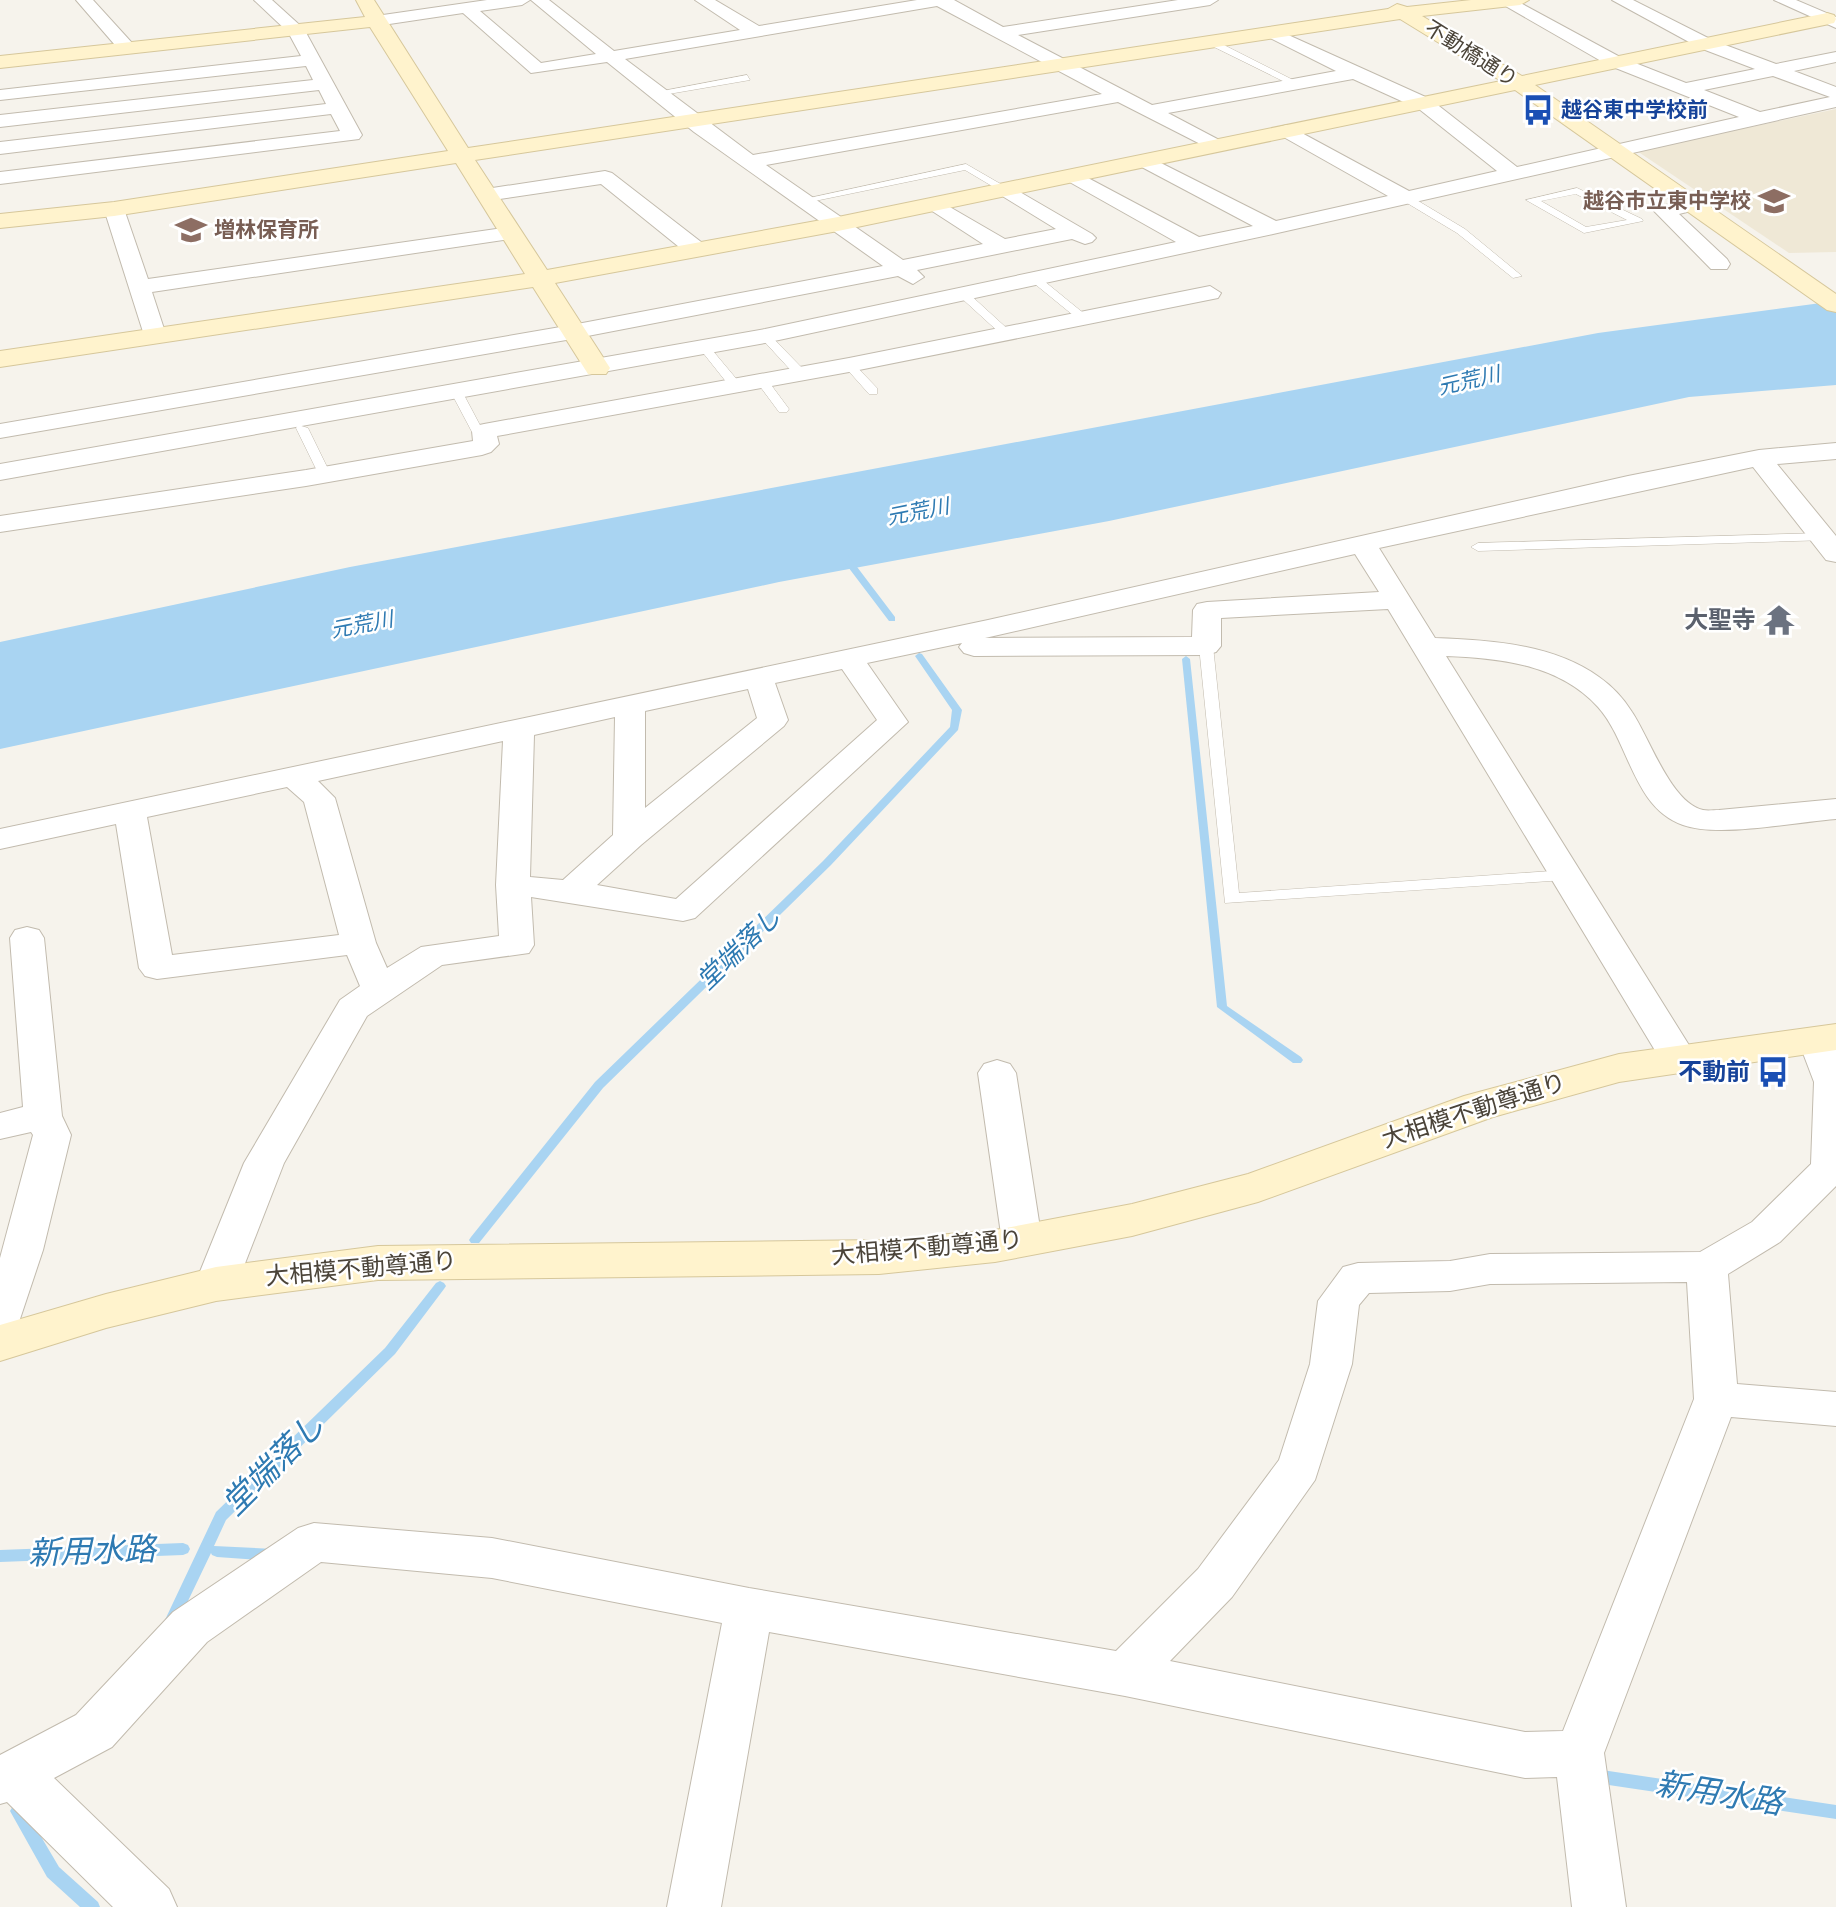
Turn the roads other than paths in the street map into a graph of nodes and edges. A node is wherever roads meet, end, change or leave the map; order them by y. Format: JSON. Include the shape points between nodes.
{"nodes":[{"id":1,"x":84,"y":0,"type":"edge"},
{"id":2,"x":262,"y":0,"type":"edge"},
{"id":3,"x":365,"y":0,"type":"edge"},
{"id":4,"x":522,"y":0,"type":"edge"},
{"id":5,"x":539,"y":0,"type":"edge"},
{"id":6,"x":703,"y":0,"type":"edge"},
{"id":7,"x":1100,"y":0,"type":"edge"},
{"id":8,"x":1210,"y":0,"type":"edge"},
{"id":9,"x":1378,"y":0,"type":"edge"},
{"id":10,"x":1509,"y":0,"type":"edge"},
{"id":11,"x":1620,"y":0,"type":"edge"},
{"id":12,"x":1782,"y":0,"type":"edge"},
{"id":13,"x":941,"y":1,"type":"edge"},
{"id":14,"x":1046,"y":5,"type":"dead end"},
{"id":15,"x":467,"y":8,"type":"junction"},
{"id":16,"x":1403,"y":12,"type":"junction"},
{"id":17,"x":1128,"y":13,"type":"junction"},
{"id":18,"x":376,"y":20,"type":"junction"},
{"id":19,"x":1079,"y":21,"type":"junction"},
{"id":20,"x":1832,"y":21,"type":"edge"},
{"id":21,"x":295,"y":29,"type":"junction"},
{"id":22,"x":756,"y":33,"type":"junction"},
{"id":23,"x":1000,"y":33,"type":"junction"},
{"id":24,"x":1269,"y":33,"type":"junction"},
{"id":25,"x":1211,"y":42,"type":"junction"},
{"id":26,"x":1706,"y":44,"type":"junction"},
{"id":27,"x":127,"y":48,"type":"junction"},
{"id":28,"x":611,"y":57,"type":"junction"},
{"id":29,"x":1836,"y":57,"type":"edge"},
{"id":30,"x":313,"y":60,"type":"junction"},
{"id":31,"x":1614,"y":61,"type":"junction"},
{"id":32,"x":0,"y":62,"type":"edge"},
{"id":33,"x":1059,"y":64,"type":"junction"},
{"id":34,"x":1775,"y":70,"type":"junction"},
{"id":35,"x":1356,"y":74,"type":"junction"},
{"id":36,"x":747,"y":78,"type":"dead end"},
{"id":37,"x":1517,"y":82,"type":"junction"},
{"id":38,"x":324,"y":84,"type":"junction"},
{"id":39,"x":1296,"y":84,"type":"junction"},
{"id":40,"x":1685,"y":89,"type":"junction"},
{"id":41,"x":1836,"y":93,"type":"edge"},
{"id":42,"x":0,"y":95,"type":"edge"},
{"id":43,"x":1119,"y":96,"type":"junction"},
{"id":44,"x":670,"y":99,"type":"junction"},
{"id":45,"x":1836,"y":101,"type":"edge"},
{"id":46,"x":1422,"y":104,"type":"junction"},
{"id":47,"x":337,"y":108,"type":"junction"},
{"id":48,"x":1149,"y":111,"type":"junction"},
{"id":49,"x":1755,"y":117,"type":"junction"},
{"id":50,"x":692,"y":120,"type":"junction"},
{"id":51,"x":0,"y":121,"type":"edge"},
{"id":52,"x":1287,"y":131,"type":"junction"},
{"id":53,"x":1216,"y":146,"type":"junction"},
{"id":54,"x":0,"y":148,"type":"edge"},
{"id":55,"x":1615,"y":151,"type":"junction"},
{"id":56,"x":460,"y":155,"type":"junction"},
{"id":57,"x":1145,"y":161,"type":"junction"},
{"id":58,"x":749,"y":162,"type":"junction"},
{"id":59,"x":1513,"y":174,"type":"junction"},
{"id":60,"x":1073,"y":176,"type":"junction"},
{"id":61,"x":0,"y":178,"type":"edge"},
{"id":62,"x":1006,"y":190,"type":"junction"},
{"id":63,"x":486,"y":195,"type":"junction"},
{"id":64,"x":1406,"y":198,"type":"junction"},
{"id":65,"x":805,"y":200,"type":"junction"},
{"id":66,"x":936,"y":205,"type":"junction"},
{"id":67,"x":1692,"y":205,"type":"junction"},
{"id":68,"x":114,"y":209,"type":"junction"},
{"id":69,"x":1670,"y":219,"type":"junction"},
{"id":70,"x":0,"y":221,"type":"edge"},
{"id":71,"x":1641,"y":221,"type":"junction"},
{"id":72,"x":838,"y":224,"type":"junction"},
{"id":73,"x":1273,"y":228,"type":"junction"},
{"id":74,"x":1074,"y":232,"type":"junction"},
{"id":75,"x":510,"y":233,"type":"junction"},
{"id":76,"x":1195,"y":244,"type":"junction"},
{"id":77,"x":1001,"y":246,"type":"junction"},
{"id":78,"x":696,"y":250,"type":"junction"},
{"id":79,"x":1121,"y":260,"type":"junction"},
{"id":80,"x":1719,"y":264,"type":"dead end"},
{"id":81,"x":900,"y":268,"type":"junction"},
{"id":82,"x":1517,"y":276,"type":"dead end"},
{"id":83,"x":1034,"y":278,"type":"junction"},
{"id":84,"x":539,"y":279,"type":"junction"},
{"id":85,"x":141,"y":287,"type":"junction"},
{"id":86,"x":1210,"y":293,"type":"dead end"},
{"id":87,"x":953,"y":296,"type":"junction"},
{"id":88,"x":1836,"y":305,"type":"edge"},
{"id":89,"x":1083,"y":318,"type":"junction"},
{"id":90,"x":572,"y":332,"type":"junction"},
{"id":91,"x":1007,"y":334,"type":"junction"},
{"id":92,"x":155,"y":335,"type":"junction"},
{"id":93,"x":765,"y":336,"type":"junction"},
{"id":94,"x":704,"y":348,"type":"junction"},
{"id":95,"x":0,"y":359,"type":"edge"},
{"id":96,"x":849,"y":365,"type":"junction"},
{"id":97,"x":597,"y":368,"type":"junction"},
{"id":98,"x":800,"y":373,"type":"junction"},
{"id":99,"x":762,"y":381,"type":"junction"},
{"id":100,"x":735,"y":385,"type":"junction"},
{"id":101,"x":873,"y":391,"type":"dead end"},
{"id":102,"x":460,"y":398,"type":"dead end"},
{"id":103,"x":783,"y":409,"type":"dead end"},
{"id":104,"x":302,"y":428,"type":"dead end"},
{"id":105,"x":0,"y":431,"type":"edge"},
{"id":106,"x":485,"y":433,"type":"junction"},
{"id":107,"x":0,"y":445,"type":"edge"},
{"id":108,"x":1836,"y":451,"type":"edge"},
{"id":109,"x":1759,"y":458,"type":"junction"},
{"id":110,"x":2,"y":472,"type":"edge"},
{"id":111,"x":325,"y":475,"type":"junction"},
{"id":112,"x":0,"y":524,"type":"edge"},
{"id":113,"x":1364,"y":545,"type":"junction"},
{"id":114,"x":1829,"y":545,"type":"edge"},
{"id":115,"x":1478,"y":547,"type":"dead end"},
{"id":116,"x":1396,"y":600,"type":"junction"},
{"id":117,"x":927,"y":641,"type":"junction"},
{"id":118,"x":1206,"y":646,"type":"junction"},
{"id":119,"x":1424,"y":646,"type":"junction"},
{"id":120,"x":848,"y":657,"type":"junction"},
{"id":121,"x":758,"y":676,"type":"junction"},
{"id":122,"x":629,"y":703,"type":"junction"},
{"id":123,"x":519,"y":727,"type":"junction"},
{"id":124,"x":315,"y":781,"type":"junction"},
{"id":125,"x":1836,"y":809,"type":"edge"},
{"id":126,"x":130,"y":813,"type":"junction"},
{"id":127,"x":629,"y":838,"type":"junction"},
{"id":128,"x":0,"y":839,"type":"edge"},
{"id":129,"x":1565,"y":875,"type":"junction"},
{"id":130,"x":513,"y":885,"type":"junction"},
{"id":131,"x":571,"y":891,"type":"junction"},
{"id":132,"x":27,"y":938,"type":"dead end"},
{"id":133,"x":359,"y":943,"type":"junction"},
{"id":134,"x":379,"y":990,"type":"junction"},
{"id":135,"x":1826,"y":1038,"type":"edge"},
{"id":136,"x":1678,"y":1058,"type":"junction"},
{"id":137,"x":997,"y":1073,"type":"dead end"},
{"id":138,"x":43,"y":1116,"type":"junction"},
{"id":139,"x":0,"y":1126,"type":"edge"},
{"id":140,"x":1022,"y":1241,"type":"junction"},
{"id":141,"x":1707,"y":1267,"type":"junction"},
{"id":142,"x":216,"y":1284,"type":"junction"},
{"id":143,"x":0,"y":1323,"type":"edge"},
{"id":144,"x":0,"y":1343,"type":"edge"},
{"id":145,"x":1716,"y":1399,"type":"junction"},
{"id":146,"x":1836,"y":1409,"type":"edge"},
{"id":147,"x":749,"y":1608,"type":"junction"},
{"id":148,"x":1125,"y":1674,"type":"junction"},
{"id":149,"x":1580,"y":1753,"type":"junction"},
{"id":150,"x":7,"y":1778,"type":"edge"},
{"id":151,"x":150,"y":1907,"type":"edge"},
{"id":152,"x":694,"y":1907,"type":"edge"},
{"id":153,"x":1599,"y":1907,"type":"edge"}],
"edges":[{"from":1,"to":27,"type":"street"},
{"from":2,"to":21,"type":"street"},
{"from":3,"to":18,"type":"street"},
{"from":4,"to":15,"type":"street"},
{"from":5,"to":28,"type":"street"},
{"from":6,"to":22,"type":"street"},
{"from":7,"to":17,"type":"street"},
{"from":8,"to":17,"type":"street"},
{"from":9,"to":16,"type":"street","name":"不動橋通り"},
{"from":10,"to":16,"type":"street"},
{"from":10,"to":31,"type":"street"},
{"from":11,"to":26,"type":"street"},
{"from":12,"to":20,"type":"street"},
{"from":13,"to":22,"type":"street"},
{"from":13,"to":23,"type":"street"},
{"from":14,"to":19,"type":"street"},
{"from":15,"to":18,"type":"street"},
{"from":15,"to":28,"type":"street","via":[[537,69]]},
{"from":16,"to":24,"type":"street"},
{"from":16,"to":37,"type":"street","name":"不動橋通り"},
{"from":17,"to":19,"type":"street"},
{"from":18,"to":21,"type":"street"},
{"from":18,"to":56,"type":"street"},
{"from":19,"to":23,"type":"street"},
{"from":20,"to":26,"type":"street"},
{"from":21,"to":27,"type":"street"},
{"from":21,"to":30,"type":"street"},
{"from":22,"to":28,"type":"street"},
{"from":23,"to":33,"type":"street"},
{"from":24,"to":25,"type":"street"},
{"from":24,"to":35,"type":"street"},
{"from":25,"to":33,"type":"street"},
{"from":25,"to":39,"type":"lane"},
{"from":26,"to":31,"type":"street"},
{"from":26,"to":34,"type":"street"},
{"from":27,"to":32,"type":"street"},
{"from":28,"to":44,"type":"street"},
{"from":29,"to":34,"type":"street"},
{"from":30,"to":38,"type":"street"},
{"from":30,"to":42,"type":"street"},
{"from":31,"to":37,"type":"street"},
{"from":31,"to":40,"type":"street"},
{"from":33,"to":43,"type":"street"},
{"from":33,"to":50,"type":"street"},
{"from":34,"to":40,"type":"street"},
{"from":34,"to":41,"type":"street"},
{"from":35,"to":39,"type":"street"},
{"from":35,"to":46,"type":"street"},
{"from":36,"to":44,"type":"lane"},
{"from":37,"to":46,"type":"street"},
{"from":37,"to":55,"type":"street","name":"不動橋通り"},
{"from":38,"to":47,"type":"street"},
{"from":38,"to":51,"type":"street"},
{"from":39,"to":48,"type":"street"},
{"from":40,"to":49,"type":"street"},
{"from":43,"to":48,"type":"street"},
{"from":43,"to":58,"type":"street"},
{"from":44,"to":50,"type":"street"},
{"from":45,"to":49,"type":"street"},
{"from":46,"to":52,"type":"street"},
{"from":46,"to":59,"type":"street"},
{"from":47,"to":54,"type":"street"},
{"from":47,"to":61,"type":"street","via":[[352,135]]},
{"from":48,"to":53,"type":"street"},
{"from":49,"to":55,"type":"street"},
{"from":50,"to":56,"type":"street"},
{"from":50,"to":58,"type":"street"},
{"from":52,"to":53,"type":"street"},
{"from":52,"to":64,"type":"street"},
{"from":53,"to":57,"type":"street"},
{"from":55,"to":59,"type":"street"},
{"from":55,"to":67,"type":"street","name":"不動橋通り"},
{"from":56,"to":63,"type":"street"},
{"from":56,"to":68,"type":"street"},
{"from":57,"to":60,"type":"street"},
{"from":57,"to":73,"type":"street"},
{"from":58,"to":65,"type":"street"},
{"from":59,"to":64,"type":"street"},
{"from":60,"to":62,"type":"street"},
{"from":60,"to":76,"type":"street"},
{"from":62,"to":65,"type":"lane","via":[[966,167]]},
{"from":62,"to":66,"type":"street"},
{"from":62,"to":74,"type":"street"},
{"from":63,"to":75,"type":"street"},
{"from":63,"to":78,"type":"street","via":[[605,177]]},
{"from":64,"to":73,"type":"street"},
{"from":64,"to":82,"type":"lane","via":[[1461,231]]},
{"from":65,"to":72,"type":"street"},
{"from":66,"to":72,"type":"street"},
{"from":66,"to":77,"type":"street"},
{"from":67,"to":69,"type":"street","via":[[1664,211]]},
{"from":67,"to":88,"type":"street","name":"不動橋通り"},
{"from":68,"to":70,"type":"street"},
{"from":68,"to":85,"type":"street"},
{"from":69,"to":71,"type":"street"},
{"from":69,"to":80,"type":"street"},
{"from":71,"to":71,"type":"lane","via":[[1584,229],[1531,200],[1577,191]]},
{"from":72,"to":78,"type":"street"},
{"from":72,"to":81,"type":"street"},
{"from":73,"to":76,"type":"street"},
{"from":74,"to":77,"type":"street"},
{"from":74,"to":79,"type":"street"},
{"from":75,"to":84,"type":"street"},
{"from":75,"to":85,"type":"street"},
{"from":76,"to":79,"type":"street"},
{"from":77,"to":81,"type":"street"},
{"from":78,"to":84,"type":"street"},
{"from":79,"to":83,"type":"street"},
{"from":81,"to":87,"type":"street"},
{"from":81,"to":90,"type":"street"},
{"from":83,"to":87,"type":"street"},
{"from":83,"to":89,"type":"lane"},
{"from":84,"to":90,"type":"street"},
{"from":84,"to":92,"type":"street"},
{"from":85,"to":92,"type":"street"},
{"from":86,"to":89,"type":"street"},
{"from":87,"to":91,"type":"lane"},
{"from":87,"to":93,"type":"street"},
{"from":89,"to":91,"type":"street"},
{"from":90,"to":97,"type":"street"},
{"from":90,"to":105,"type":"street"},
{"from":91,"to":96,"type":"street"},
{"from":92,"to":95,"type":"street"},
{"from":93,"to":94,"type":"street"},
{"from":93,"to":98,"type":"lane"},
{"from":94,"to":97,"type":"street"},
{"from":94,"to":100,"type":"lane"},
{"from":96,"to":98,"type":"street"},
{"from":96,"to":101,"type":"lane"},
{"from":97,"to":110,"type":"street"},
{"from":98,"to":99,"type":"street"},
{"from":99,"to":100,"type":"street"},
{"from":99,"to":103,"type":"lane"},
{"from":100,"to":106,"type":"street"},
{"from":102,"to":106,"type":"lane","via":[[476,429]]},
{"from":104,"to":111,"type":"lane"},
{"from":106,"to":111,"type":"street","via":[[482,447]]},
{"from":107,"to":110,"type":"street"},
{"from":108,"to":109,"type":"street"},
{"from":109,"to":113,"type":"street"},
{"from":109,"to":114,"type":"street"},
{"from":111,"to":112,"type":"street"},
{"from":113,"to":116,"type":"street"},
{"from":113,"to":117,"type":"street"},
{"from":114,"to":115,"type":"lane"},
{"from":116,"to":118,"type":"street","via":[[1206,610]]},
{"from":116,"to":119,"type":"street"},
{"from":117,"to":118,"type":"street","via":[[936,648]]},
{"from":117,"to":120,"type":"street"},
{"from":118,"to":129,"type":"lane","via":[[1231,899]]},
{"from":119,"to":125,"type":"street","via":[[1486,648],[1533,658],[1581,677],[1609,700],[1673,808],[1695,819]]},
{"from":119,"to":129,"type":"street"},
{"from":120,"to":121,"type":"street"},
{"from":120,"to":131,"type":"street","via":[[893,722],[683,911]]},
{"from":121,"to":122,"type":"street"},
{"from":121,"to":127,"type":"street","via":[[773,720]]},
{"from":122,"to":123,"type":"street"},
{"from":122,"to":127,"type":"street"},
{"from":123,"to":124,"type":"street"},
{"from":123,"to":130,"type":"street"},
{"from":124,"to":126,"type":"street"},
{"from":124,"to":133,"type":"street"},
{"from":126,"to":128,"type":"street"},
{"from":126,"to":133,"type":"street","via":[[157,968]]},
{"from":127,"to":131,"type":"street"},
{"from":129,"to":136,"type":"street"},
{"from":130,"to":131,"type":"street"},
{"from":130,"to":134,"type":"street","via":[[517,945],[433,955]]},
{"from":132,"to":138,"type":"street"},
{"from":133,"to":134,"type":"street"},
{"from":134,"to":142,"type":"street","via":[[353,1008],[264,1163]]},
{"from":135,"to":136,"type":"street","name":"大相模不動尊通り"},
{"from":135,"to":141,"type":"street","via":[[1833,1082],[1830,1168],[1766,1232]]},
{"from":136,"to":140,"type":"street","name":"大相模不動尊通り","via":[[1619,1068],[1479,1105],[1258,1187],[1132,1220]]},
{"from":137,"to":140,"type":"street"},
{"from":138,"to":139,"type":"street"},
{"from":138,"to":143,"type":"street","via":[[52,1135]]},
{"from":140,"to":142,"type":"street","name":"大相模不動尊通り","via":[[879,1257],[378,1263]]},
{"from":141,"to":145,"type":"street"},
{"from":141,"to":148,"type":"street","via":[[1490,1269],[1450,1276],[1358,1278],[1339,1301],[1331,1364],[1298,1467],[1215,1583]]},
{"from":142,"to":144,"type":"street","name":"大相模不動尊通り"},
{"from":145,"to":146,"type":"street"},
{"from":145,"to":149,"type":"street"},
{"from":147,"to":148,"type":"street"},
{"from":147,"to":150,"type":"street","via":[[492,1558],[314,1542],[190,1627],[94,1731]]},
{"from":147,"to":152,"type":"street"},
{"from":148,"to":149,"type":"street","via":[[1524,1755]]},
{"from":149,"to":153,"type":"street"},
{"from":150,"to":151,"type":"street"}]}
